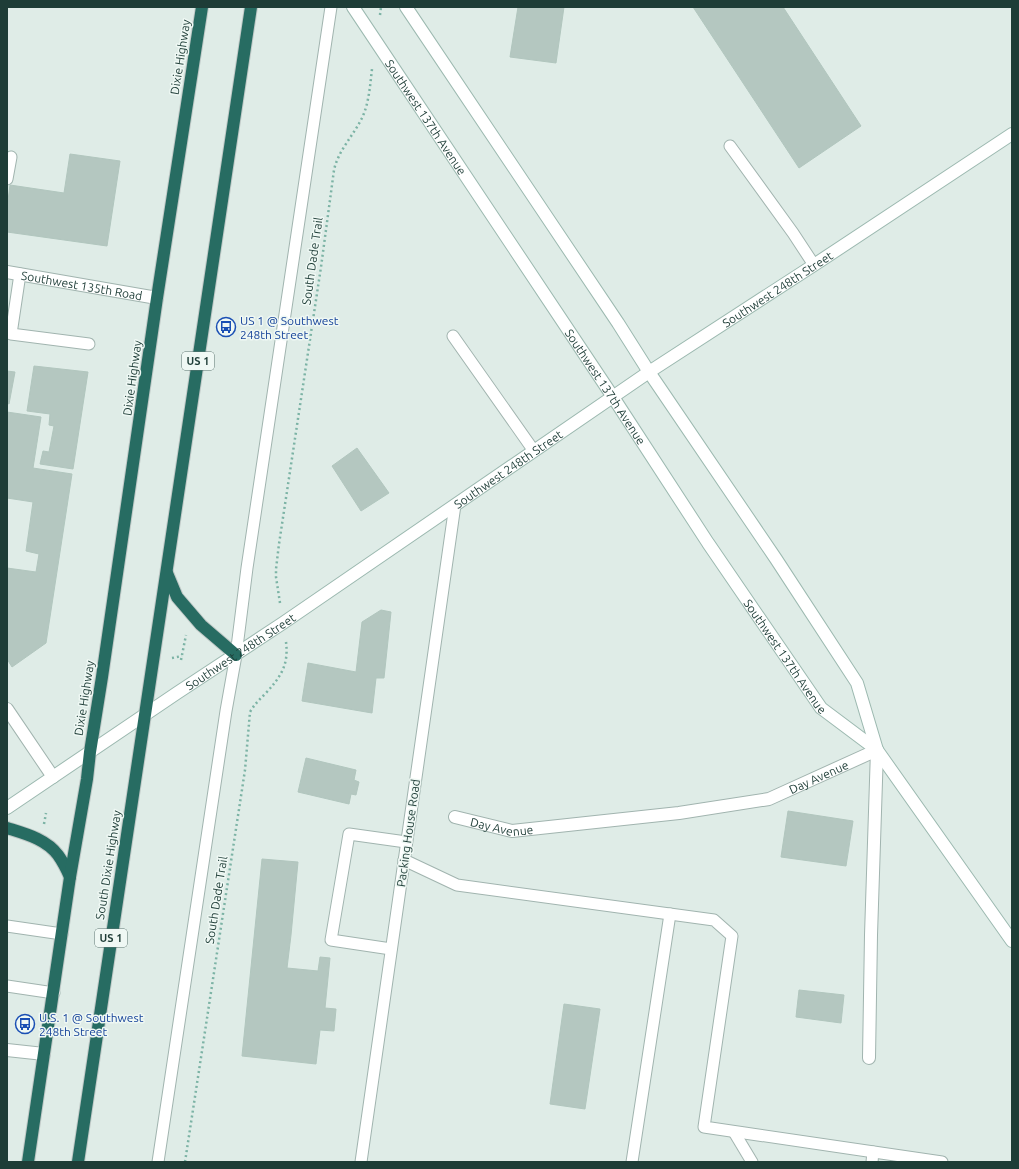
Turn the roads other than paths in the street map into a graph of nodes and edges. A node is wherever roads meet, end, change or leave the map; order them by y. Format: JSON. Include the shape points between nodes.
{"nodes":[{"id":1,"x":202,"y":7,"type":"edge"},
{"id":2,"x":251,"y":7,"type":"edge"},
{"id":3,"x":331,"y":7,"type":"edge"},
{"id":4,"x":353,"y":7,"type":"edge"},
{"id":5,"x":406,"y":7,"type":"edge"},
{"id":6,"x":1012,"y":134,"type":"edge"},
{"id":7,"x":730,"y":146,"type":"dead end"},
{"id":8,"x":11,"y":157,"type":"dead end"},
{"id":9,"x":7,"y":179,"type":"edge"},
{"id":10,"x":814,"y":265,"type":"junction"},
{"id":11,"x":7,"y":272,"type":"edge"},
{"id":12,"x":20,"y":274,"type":"junction"},
{"id":13,"x":157,"y":298,"type":"junction"},
{"id":14,"x":9,"y":334,"type":"edge"},
{"id":15,"x":453,"y":336,"type":"dead end"},
{"id":16,"x":90,"y":344,"type":"dead end"},
{"id":17,"x":650,"y":372,"type":"junction"},
{"id":18,"x":613,"y":397,"type":"junction"},
{"id":19,"x":534,"y":451,"type":"junction"},
{"id":20,"x":455,"y":505,"type":"junction"},
{"id":21,"x":166,"y":573,"type":"junction"},
{"id":22,"x":236,"y":654,"type":"junction"},
{"id":23,"x":7,"y":709,"type":"edge"},
{"id":24,"x":146,"y":715,"type":"junction"},
{"id":25,"x":877,"y":750,"type":"junction"},
{"id":26,"x":90,"y":752,"type":"junction"},
{"id":27,"x":53,"y":777,"type":"junction"},
{"id":28,"x":7,"y":808,"type":"edge"},
{"id":29,"x":455,"y":816,"type":"dead end"},
{"id":30,"x":7,"y":828,"type":"edge"},
{"id":31,"x":406,"y":842,"type":"junction"},
{"id":32,"x":404,"y":860,"type":"junction"},
{"id":33,"x":70,"y":877,"type":"junction"},
{"id":34,"x":670,"y":914,"type":"junction"},
{"id":35,"x":7,"y":926,"type":"edge"},
{"id":36,"x":62,"y":934,"type":"junction"},
{"id":37,"x":1012,"y":941,"type":"edge"},
{"id":38,"x":392,"y":949,"type":"junction"},
{"id":39,"x":7,"y":986,"type":"edge"},
{"id":40,"x":54,"y":993,"type":"junction"},
{"id":41,"x":7,"y":1050,"type":"edge"},
{"id":42,"x":44,"y":1054,"type":"junction"},
{"id":43,"x":869,"y":1058,"type":"dead end"},
{"id":44,"x":734,"y":1132,"type":"junction"},
{"id":45,"x":872,"y":1157,"type":"edge"},
{"id":46,"x":28,"y":1162,"type":"edge"},
{"id":47,"x":78,"y":1162,"type":"edge"},
{"id":48,"x":158,"y":1162,"type":"edge"},
{"id":49,"x":361,"y":1162,"type":"edge"},
{"id":50,"x":632,"y":1162,"type":"edge"},
{"id":51,"x":752,"y":1162,"type":"edge"},
{"id":52,"x":942,"y":1162,"type":"edge"}],
"edges":[{"from":1,"to":13,"type":"highway","name":"Dixie Highway"},
{"from":2,"to":21,"type":"highway","number":"US 1"},
{"from":3,"to":22,"type":"lane"},
{"from":4,"to":18,"type":"street","name":"Southwest 137th Avenue"},
{"from":5,"to":17,"type":"street","name":"Southwest 137th Avenue"},
{"from":6,"to":10,"type":"street","name":"Southwest 248th Street"},
{"from":7,"to":10,"type":"lane"},
{"from":8,"to":9,"type":"lane"},
{"from":10,"to":17,"type":"street","name":"Southwest 248th Street"},
{"from":11,"to":12,"type":"street","name":"Southwest 135th Road"},
{"from":12,"to":13,"type":"street","name":"Southwest 135th Road"},
{"from":12,"to":14,"type":"lane"},
{"from":13,"to":26,"type":"highway","name":"Dixie Highway"},
{"from":14,"to":16,"type":"lane"},
{"from":15,"to":19,"type":"lane"},
{"from":17,"to":18,"type":"street","name":"Southwest 248th Street"},
{"from":17,"to":25,"type":"street","name":"Southwest 137th Avenue","via":[[857,683]]},
{"from":18,"to":19,"type":"street","name":"Southwest 248th Street"},
{"from":18,"to":25,"type":"street","name":"Southwest 137th Avenue","via":[[821,708]]},
{"from":19,"to":20,"type":"street","name":"Southwest 248th Street"},
{"from":20,"to":22,"type":"street","name":"Southwest 248th Street"},
{"from":20,"to":31,"type":"lane","name":"Packing House Road"},
{"from":21,"to":22,"type":"highway","via":[[177,597],[201,625]]},
{"from":21,"to":24,"type":"highway","number":"US 1"},
{"from":22,"to":24,"type":"street","name":"Southwest 248th Street"},
{"from":22,"to":48,"type":"lane"},
{"from":23,"to":27,"type":"street"},
{"from":24,"to":26,"type":"street","name":"Southwest 248th Street"},
{"from":24,"to":47,"type":"highway","name":"South Dixie Highway","number":"US 1"},
{"from":25,"to":29,"type":"street","name":"Day Avenue","via":[[769,799],[679,813],[512,831]]},
{"from":25,"to":37,"type":"street","name":"Southwest 137th Avenue"},
{"from":25,"to":43,"type":"street"},
{"from":26,"to":27,"type":"street","name":"Southwest 248th Street"},
{"from":26,"to":33,"type":"highway"},
{"from":27,"to":28,"type":"street","name":"Southwest 248th Street"},
{"from":30,"to":33,"type":"highway","via":[[42,841],[59,856]]},
{"from":31,"to":32,"type":"lane","name":"Packing House Road"},
{"from":31,"to":38,"type":"lane","via":[[349,834],[330,940]]},
{"from":32,"to":34,"type":"lane","via":[[456,885]]},
{"from":32,"to":38,"type":"lane","name":"Packing House Road"},
{"from":33,"to":36,"type":"highway"},
{"from":34,"to":44,"type":"lane","via":[[714,920],[732,936],[704,1127]]},
{"from":34,"to":50,"type":"lane"},
{"from":35,"to":36,"type":"lane"},
{"from":36,"to":40,"type":"highway"},
{"from":38,"to":49,"type":"lane","name":"Packing House Road"},
{"from":39,"to":40,"type":"lane"},
{"from":40,"to":42,"type":"highway"},
{"from":41,"to":42,"type":"street"},
{"from":42,"to":46,"type":"highway"},
{"from":44,"to":45,"type":"lane"},
{"from":44,"to":51,"type":"lane"},
{"from":45,"to":52,"type":"lane"}]}
